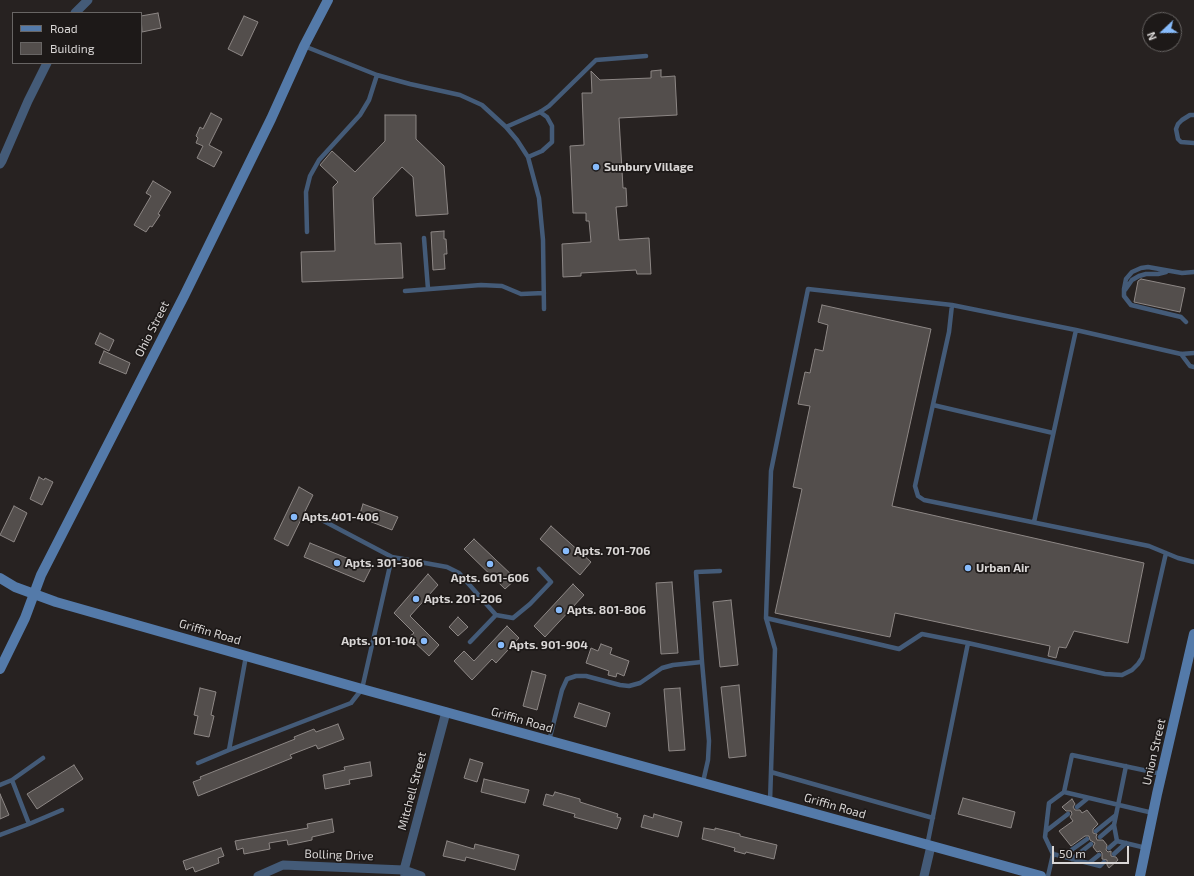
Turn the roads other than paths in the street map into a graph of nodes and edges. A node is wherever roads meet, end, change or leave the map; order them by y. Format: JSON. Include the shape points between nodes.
{"nodes":[{"id":1,"x":88,"y":0,"type":"edge"},
{"id":2,"x":326,"y":1,"type":"edge"},
{"id":3,"x":76,"y":12,"type":"edge"},
{"id":4,"x":304,"y":46,"type":"junction"},
{"id":5,"x":646,"y":56,"type":"dead end"},
{"id":6,"x":46,"y":64,"type":"edge"},
{"id":7,"x":377,"y":74,"type":"junction"},
{"id":8,"x":540,"y":112,"type":"junction"},
{"id":9,"x":1194,"y":115,"type":"edge"},
{"id":10,"x":506,"y":127,"type":"junction"},
{"id":11,"x":1194,"y":143,"type":"edge"},
{"id":12,"x":528,"y":157,"type":"junction"},
{"id":13,"x":0,"y":164,"type":"edge"},
{"id":14,"x":307,"y":232,"type":"dead end"},
{"id":15,"x":424,"y":238,"type":"dead end"},
{"id":16,"x":1168,"y":272,"type":"junction"},
{"id":17,"x":1194,"y":272,"type":"edge"},
{"id":18,"x":428,"y":289,"type":"junction"},
{"id":19,"x":404,"y":291,"type":"dead end"},
{"id":20,"x":544,"y":293,"type":"junction"},
{"id":21,"x":1124,"y":293,"type":"junction"},
{"id":22,"x":952,"y":305,"type":"junction"},
{"id":23,"x":544,"y":309,"type":"dead end"},
{"id":24,"x":1186,"y":322,"type":"dead end"},
{"id":25,"x":1076,"y":330,"type":"junction"},
{"id":26,"x":1194,"y":353,"type":"edge"},
{"id":27,"x":1181,"y":354,"type":"junction"},
{"id":28,"x":1194,"y":367,"type":"edge"},
{"id":29,"x":933,"y":405,"type":"junction"},
{"id":30,"x":1053,"y":433,"type":"junction"},
{"id":31,"x":318,"y":518,"type":"dead end"},
{"id":32,"x":1034,"y":522,"type":"junction"},
{"id":33,"x":1166,"y":553,"type":"junction"},
{"id":34,"x":392,"y":557,"type":"junction"},
{"id":35,"x":1194,"y":562,"type":"edge"},
{"id":36,"x":539,"y":569,"type":"dead end"},
{"id":37,"x":720,"y":571,"type":"dead end"},
{"id":38,"x":0,"y":578,"type":"edge"},
{"id":39,"x":34,"y":595,"type":"junction"},
{"id":40,"x":496,"y":615,"type":"junction"},
{"id":41,"x":766,"y":618,"type":"junction"},
{"id":42,"x":1194,"y":634,"type":"edge"},
{"id":43,"x":470,"y":642,"type":"dead end"},
{"id":44,"x":968,"y":643,"type":"junction"},
{"id":45,"x":1193,"y":647,"type":"edge"},
{"id":46,"x":246,"y":656,"type":"junction"},
{"id":47,"x":702,"y":662,"type":"junction"},
{"id":48,"x":0,"y":669,"type":"edge"},
{"id":49,"x":362,"y":689,"type":"junction"},
{"id":50,"x":446,"y":712,"type":"junction"},
{"id":51,"x":549,"y":741,"type":"junction"},
{"id":52,"x":229,"y":750,"type":"junction"},
{"id":53,"x":43,"y":758,"type":"dead end"},
{"id":54,"x":198,"y":763,"type":"dead end"},
{"id":55,"x":1126,"y":766,"type":"junction"},
{"id":56,"x":771,"y":772,"type":"junction"},
{"id":57,"x":1162,"y":774,"type":"junction"},
{"id":58,"x":12,"y":780,"type":"junction"},
{"id":59,"x":703,"y":783,"type":"junction"},
{"id":60,"x":0,"y":785,"type":"edge"},
{"id":61,"x":1064,"y":792,"type":"junction"},
{"id":62,"x":1088,"y":798,"type":"junction"},
{"id":63,"x":770,"y":802,"type":"junction"},
{"id":64,"x":1118,"y":805,"type":"junction"},
{"id":65,"x":1077,"y":807,"type":"dead end"},
{"id":66,"x":62,"y":810,"type":"dead end"},
{"id":67,"x":1068,"y":814,"type":"dead end"},
{"id":68,"x":1153,"y":814,"type":"junction"},
{"id":69,"x":1116,"y":816,"type":"junction"},
{"id":70,"x":933,"y":818,"type":"junction"},
{"id":71,"x":29,"y":824,"type":"junction"},
{"id":72,"x":1114,"y":825,"type":"junction"},
{"id":73,"x":1046,"y":831,"type":"junction"},
{"id":74,"x":1096,"y":831,"type":"dead end"},
{"id":75,"x":0,"y":835,"type":"edge"},
{"id":76,"x":1100,"y":836,"type":"dead end"},
{"id":77,"x":1087,"y":838,"type":"dead end"},
{"id":78,"x":1117,"y":841,"type":"junction"},
{"id":79,"x":1126,"y":843,"type":"junction"},
{"id":80,"x":1091,"y":844,"type":"dead end"},
{"id":81,"x":929,"y":846,"type":"junction"},
{"id":82,"x":1109,"y":848,"type":"dead end"},
{"id":83,"x":1146,"y":848,"type":"junction"},
{"id":84,"x":1053,"y":854,"type":"junction"},
{"id":85,"x":1114,"y":854,"type":"dead end"},
{"id":86,"x":1099,"y":855,"type":"dead end"},
{"id":87,"x":1063,"y":856,"type":"junction"},
{"id":88,"x":1072,"y":859,"type":"junction"},
{"id":89,"x":1104,"y":862,"type":"dead end"},
{"id":90,"x":1089,"y":863,"type":"junction"},
{"id":91,"x":405,"y":873,"type":"edge"},
{"id":92,"x":258,"y":876,"type":"edge"},
{"id":93,"x":421,"y":876,"type":"edge"},
{"id":94,"x":924,"y":876,"type":"edge"},
{"id":95,"x":1041,"y":876,"type":"edge"},
{"id":96,"x":1048,"y":876,"type":"edge"},
{"id":97,"x":1140,"y":876,"type":"edge"}],
"edges":[{"from":1,"to":3,"type":"street"},
{"from":2,"to":4,"type":"main road","name":"Ohio Street"},
{"from":4,"to":7,"type":"lane"},
{"from":4,"to":39,"type":"main road","name":"Ohio Street","via":[[184,296],[41,575]]},
{"from":5,"to":8,"type":"lane","via":[[596,60]]},
{"from":6,"to":13,"type":"street"},
{"from":7,"to":10,"type":"lane","via":[[460,95],[482,105]]},
{"from":7,"to":14,"type":"lane","via":[[369,100],[360,115],[319,160],[310,176],[306,192]]},
{"from":8,"to":10,"type":"lane"},
{"from":8,"to":12,"type":"lane","via":[[547,117],[552,126],[552,142],[542,151]]},
{"from":9,"to":11,"type":"lane","via":[[1182,120],[1176,129],[1181,142]]},
{"from":10,"to":12,"type":"lane"},
{"from":12,"to":20,"type":"lane","via":[[539,198]]},
{"from":15,"to":18,"type":"lane"},
{"from":16,"to":17,"type":"lane"},
{"from":16,"to":21,"type":"lane","via":[[1140,276],[1132,280]]},
{"from":16,"to":21,"type":"lane","via":[[1148,267],[1140,268],[1126,279]]},
{"from":18,"to":19,"type":"lane"},
{"from":18,"to":20,"type":"lane","via":[[481,285],[502,286],[521,294]]},
{"from":20,"to":23,"type":"lane"},
{"from":21,"to":24,"type":"lane","via":[[1131,305],[1181,317]]},
{"from":22,"to":25,"type":"lane"},
{"from":22,"to":29,"type":"lane","via":[[949,332]]},
{"from":22,"to":41,"type":"lane","via":[[808,289],[771,471]]},
{"from":25,"to":27,"type":"lane"},
{"from":25,"to":30,"type":"lane"},
{"from":26,"to":27,"type":"lane"},
{"from":27,"to":28,"type":"lane","via":[[1190,366]]},
{"from":29,"to":30,"type":"lane"},
{"from":29,"to":32,"type":"lane","via":[[915,486],[918,496],[924,500]]},
{"from":30,"to":32,"type":"lane"},
{"from":31,"to":34,"type":"lane"},
{"from":32,"to":33,"type":"lane","via":[[1149,546]]},
{"from":33,"to":35,"type":"lane"},
{"from":33,"to":44,"type":"lane","via":[[1142,658],[1132,670],[1122,675],[1084,670]]},
{"from":34,"to":40,"type":"lane","via":[[447,567],[459,573]]},
{"from":34,"to":49,"type":"lane"},
{"from":36,"to":40,"type":"lane","via":[[551,582],[513,618]]},
{"from":37,"to":47,"type":"lane","via":[[696,572]]},
{"from":38,"to":39,"type":"main road","name":"Griffin Road"},
{"from":39,"to":46,"type":"main road","name":"Griffin Road"},
{"from":39,"to":48,"type":"main road","name":"Ohio Street"},
{"from":40,"to":43,"type":"lane"},
{"from":41,"to":44,"type":"lane","via":[[900,649],[922,634]]},
{"from":41,"to":56,"type":"lane","via":[[775,649]]},
{"from":42,"to":45,"type":"main road","name":"Union Street"},
{"from":44,"to":70,"type":"lane"},
{"from":45,"to":57,"type":"main road","name":"Union Street"},
{"from":46,"to":49,"type":"main road","name":"Griffin Road"},
{"from":46,"to":52,"type":"lane"},
{"from":47,"to":51,"type":"lane","via":[[662,668],[640,683],[629,686],[586,676],[567,679]]},
{"from":47,"to":59,"type":"lane","via":[[709,741]]},
{"from":49,"to":50,"type":"main road","name":"Griffin Road"},
{"from":49,"to":52,"type":"lane","via":[[351,703]]},
{"from":50,"to":51,"type":"main road","name":"Griffin Road"},
{"from":50,"to":91,"type":"street","name":"Mitchell Street"},
{"from":51,"to":59,"type":"main road","name":"Griffin Road"},
{"from":52,"to":54,"type":"lane"},
{"from":53,"to":58,"type":"lane"},
{"from":55,"to":57,"type":"lane"},
{"from":55,"to":61,"type":"lane","via":[[1072,755]]},
{"from":55,"to":64,"type":"lane"},
{"from":56,"to":63,"type":"lane"},
{"from":56,"to":70,"type":"lane"},
{"from":57,"to":68,"type":"main road","name":"Union Street"},
{"from":58,"to":60,"type":"lane"},
{"from":58,"to":71,"type":"lane"},
{"from":59,"to":63,"type":"main road","name":"Griffin Road"},
{"from":61,"to":62,"type":"lane"},
{"from":61,"to":73,"type":"lane","via":[[1049,803]]},
{"from":62,"to":64,"type":"lane"},
{"from":62,"to":65,"type":"lane"},
{"from":63,"to":81,"type":"main road","name":"Griffin Road"},
{"from":64,"to":68,"type":"lane"},
{"from":64,"to":69,"type":"lane"},
{"from":66,"to":71,"type":"lane"},
{"from":67,"to":73,"type":"lane"},
{"from":68,"to":83,"type":"main road","name":"Union Street"},
{"from":69,"to":72,"type":"lane"},
{"from":69,"to":74,"type":"lane"},
{"from":70,"to":81,"type":"lane"},
{"from":71,"to":75,"type":"lane"},
{"from":72,"to":76,"type":"lane"},
{"from":72,"to":78,"type":"lane"},
{"from":73,"to":84,"type":"lane","via":[[1045,837]]},
{"from":77,"to":87,"type":"lane"},
{"from":78,"to":79,"type":"lane"},
{"from":78,"to":82,"type":"lane"},
{"from":79,"to":83,"type":"lane"},
{"from":79,"to":85,"type":"lane"},
{"from":80,"to":88,"type":"lane"},
{"from":81,"to":94,"type":"street"},
{"from":81,"to":95,"type":"main road","name":"Griffin Road"},
{"from":83,"to":97,"type":"main road","name":"Union Street"},
{"from":84,"to":87,"type":"lane"},
{"from":84,"to":96,"type":"lane"},
{"from":86,"to":90,"type":"lane"},
{"from":87,"to":88,"type":"lane"},
{"from":88,"to":90,"type":"lane"},
{"from":89,"to":90,"type":"lane","via":[[1100,866]]},
{"from":91,"to":92,"type":"street","name":"Bolling Drive","via":[[283,865]]},
{"from":91,"to":93,"type":"street","name":"Bolling Drive"}]}
